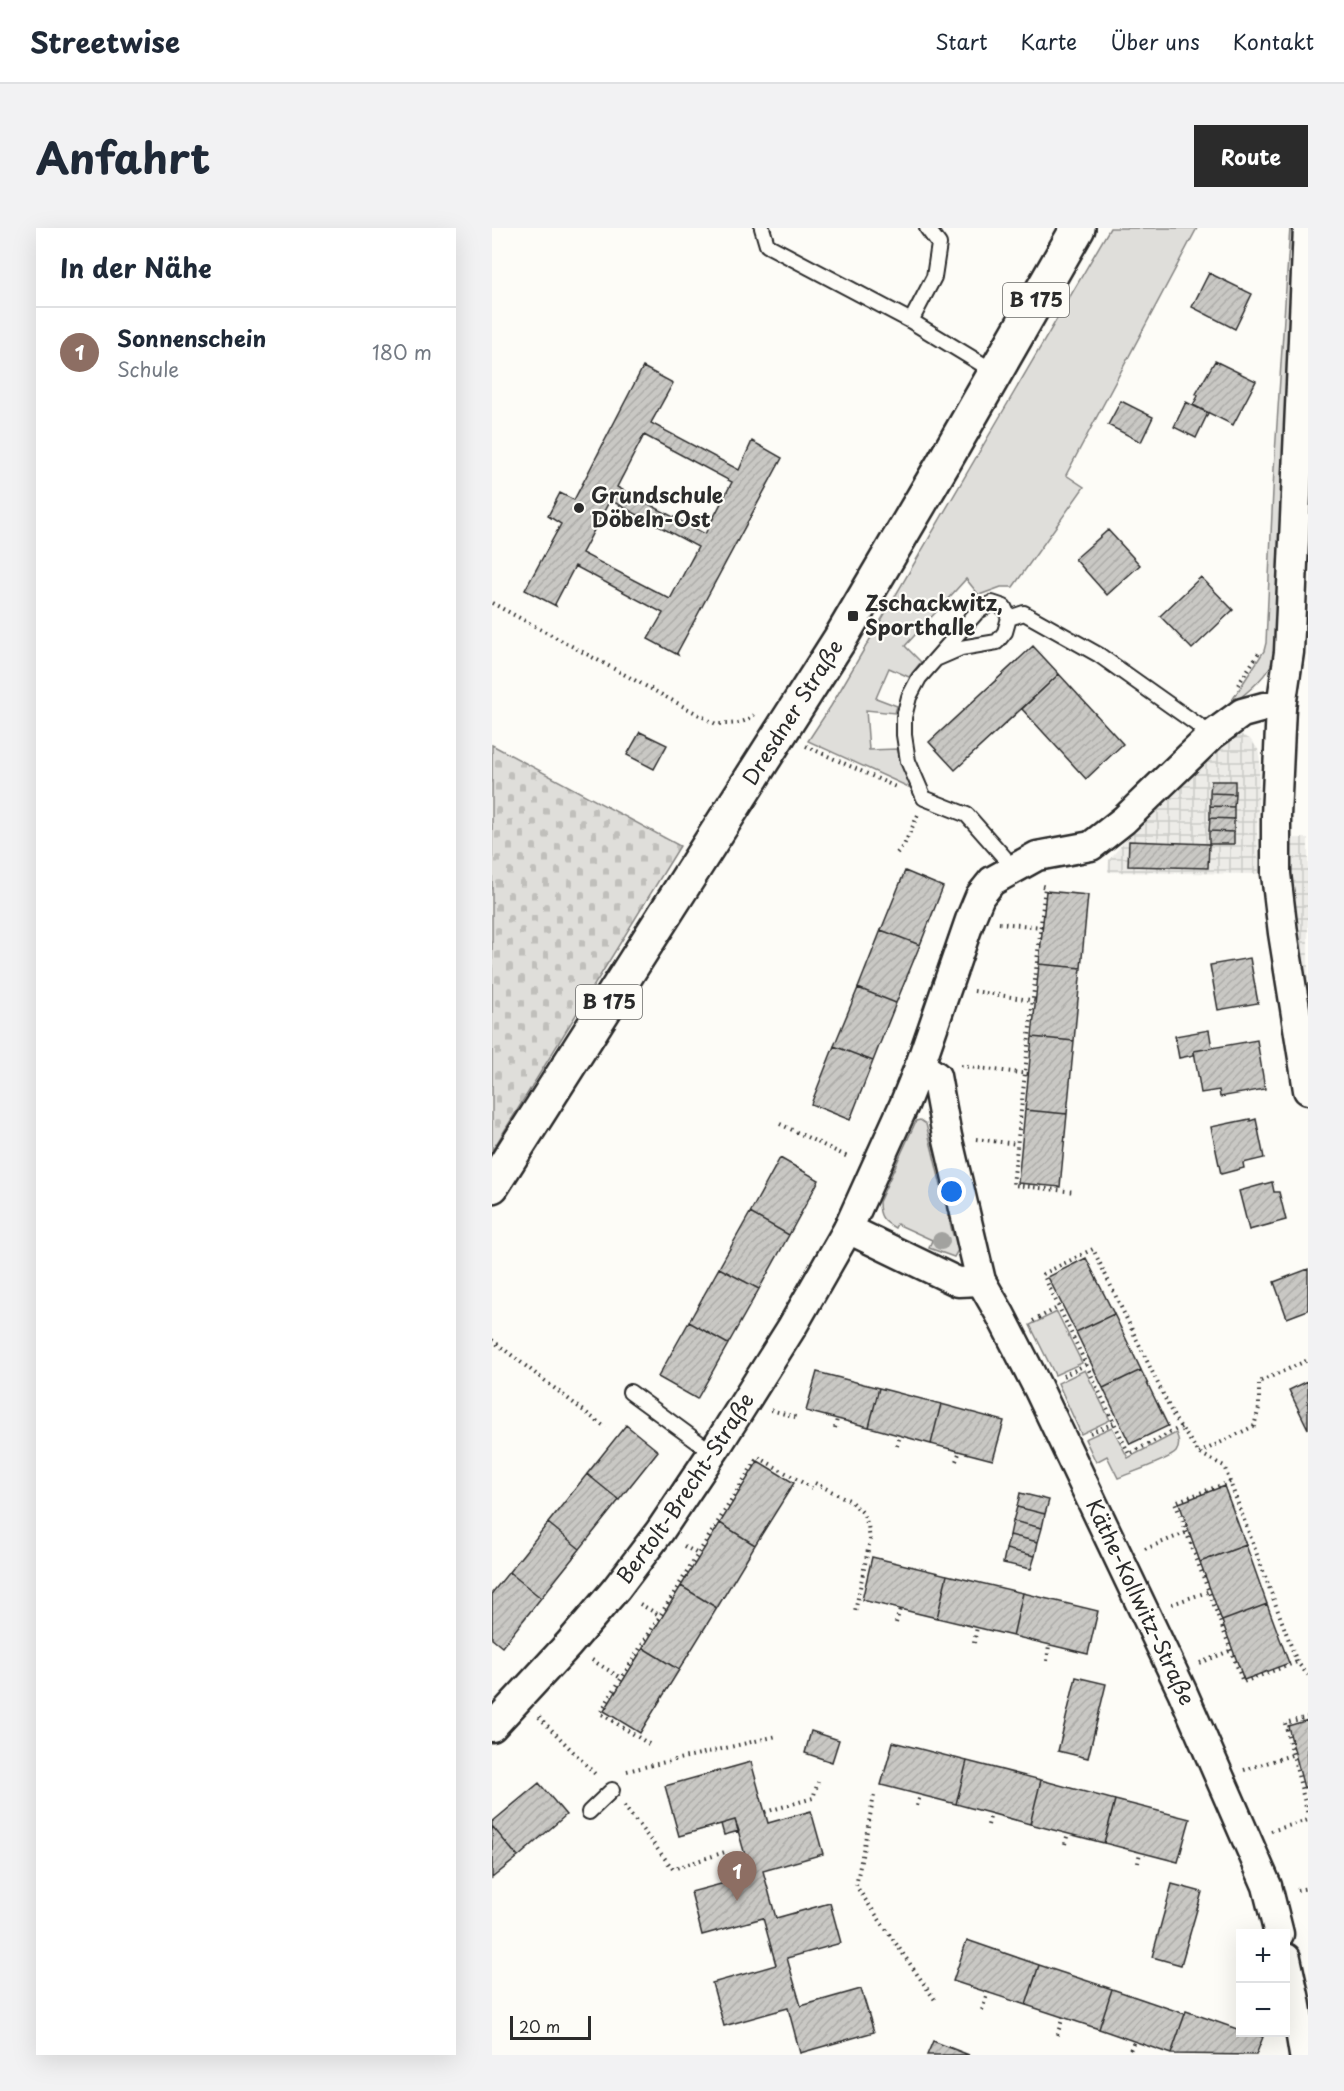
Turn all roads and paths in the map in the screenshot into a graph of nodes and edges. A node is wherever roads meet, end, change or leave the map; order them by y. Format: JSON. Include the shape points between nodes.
{"nodes":[{"id":1,"x":762,"y":228,"type":"edge"},
{"id":2,"x":927,"y":228,"type":"edge"},
{"id":3,"x":1078,"y":228,"type":"edge"},
{"id":4,"x":1308,"y":228,"type":"edge"},
{"id":5,"x":911,"y":321,"type":"junction"},
{"id":6,"x":995,"y":372,"type":"junction"},
{"id":7,"x":492,"y":603,"type":"edge"},
{"id":8,"x":1009,"y":618,"type":"junction"},
{"id":9,"x":1298,"y":650,"type":"edge"},
{"id":10,"x":938,"y":658,"type":"junction"},
{"id":11,"x":1281,"y":707,"type":"junction"},
{"id":12,"x":782,"y":730,"type":"junction"},
{"id":13,"x":1212,"y":735,"type":"junction"},
{"id":14,"x":924,"y":798,"type":"junction"},
{"id":15,"x":897,"y":853,"type":"dead end"},
{"id":16,"x":1014,"y":868,"type":"junction"},
{"id":17,"x":970,"y":920,"type":"junction"},
{"id":18,"x":1042,"y":927,"type":"junction"},
{"id":19,"x":946,"y":986,"type":"junction"},
{"id":20,"x":1034,"y":1000,"type":"junction"},
{"id":21,"x":921,"y":1064,"type":"junction"},
{"id":22,"x":1027,"y":1074,"type":"junction"},
{"id":23,"x":1308,"y":1090,"type":"edge"},
{"id":24,"x":780,"y":1124,"type":"dead end"},
{"id":25,"x":947,"y":1136,"type":"junction"},
{"id":26,"x":1017,"y":1144,"type":"junction"},
{"id":27,"x":875,"y":1170,"type":"junction"},
{"id":28,"x":492,"y":1186,"type":"edge"},
{"id":29,"x":1075,"y":1192,"type":"dead end"},
{"id":30,"x":848,"y":1229,"type":"junction"},
{"id":31,"x":981,"y":1281,"type":"junction"},
{"id":32,"x":1059,"y":1308,"type":"junction"},
{"id":33,"x":1033,"y":1321,"type":"dead end"},
{"id":34,"x":492,"y":1340,"type":"edge"},
{"id":35,"x":1308,"y":1360,"type":"edge"},
{"id":36,"x":630,"y":1392,"type":"dead end"},
{"id":37,"x":771,"y":1410,"type":"dead end"},
{"id":38,"x":799,"y":1418,"type":"dead end"},
{"id":39,"x":837,"y":1419,"type":"dead end"},
{"id":40,"x":1181,"y":1427,"type":"junction"},
{"id":41,"x":606,"y":1428,"type":"dead end"},
{"id":42,"x":835,"y":1428,"type":"dead end"},
{"id":43,"x":900,"y":1436,"type":"dead end"},
{"id":44,"x":897,"y":1446,"type":"dead end"},
{"id":45,"x":960,"y":1451,"type":"dead end"},
{"id":46,"x":713,"y":1453,"type":"junction"},
{"id":47,"x":1199,"y":1453,"type":"junction"},
{"id":48,"x":956,"y":1461,"type":"dead end"},
{"id":49,"x":1230,"y":1482,"type":"junction"},
{"id":50,"x":815,"y":1483,"type":"dead end"},
{"id":51,"x":729,"y":1488,"type":"dead end"},
{"id":52,"x":812,"y":1488,"type":"dead end"},
{"id":53,"x":736,"y":1493,"type":"junction"},
{"id":54,"x":1188,"y":1532,"type":"junction"},
{"id":55,"x":686,"y":1547,"type":"dead end"},
{"id":56,"x":698,"y":1554,"type":"junction"},
{"id":57,"x":1119,"y":1560,"type":"junction"},
{"id":58,"x":1210,"y":1591,"type":"junction"},
{"id":59,"x":900,"y":1609,"type":"dead end"},
{"id":60,"x":855,"y":1612,"type":"dead end"},
{"id":61,"x":1145,"y":1614,"type":"junction"},
{"id":62,"x":896,"y":1623,"type":"dead end"},
{"id":63,"x":977,"y":1627,"type":"dead end"},
{"id":64,"x":974,"y":1643,"type":"dead end"},
{"id":65,"x":568,"y":1645,"type":"junction"},
{"id":66,"x":1049,"y":1645,"type":"dead end"},
{"id":67,"x":1232,"y":1650,"type":"junction"},
{"id":68,"x":1047,"y":1661,"type":"dead end"},
{"id":69,"x":1297,"y":1662,"type":"junction"},
{"id":70,"x":1174,"y":1674,"type":"junction"},
{"id":71,"x":1308,"y":1675,"type":"edge"},
{"id":72,"x":622,"y":1678,"type":"junction"},
{"id":73,"x":1308,"y":1717,"type":"edge"},
{"id":74,"x":492,"y":1727,"type":"edge"},
{"id":75,"x":777,"y":1736,"type":"dead end"},
{"id":76,"x":562,"y":1740,"type":"dead end"},
{"id":77,"x":649,"y":1744,"type":"dead end"},
{"id":78,"x":1294,"y":1755,"type":"junction"},
{"id":79,"x":1261,"y":1765,"type":"dead end"},
{"id":80,"x":627,"y":1771,"type":"dead end"},
{"id":81,"x":818,"y":1782,"type":"dead end"},
{"id":82,"x":612,"y":1790,"type":"junction"},
{"id":83,"x":920,"y":1795,"type":"dead end"},
{"id":84,"x":874,"y":1796,"type":"dead end"},
{"id":85,"x":917,"y":1806,"type":"dead end"},
{"id":86,"x":589,"y":1812,"type":"dead end"},
{"id":87,"x":765,"y":1812,"type":"dead end"},
{"id":88,"x":991,"y":1813,"type":"dead end"},
{"id":89,"x":1308,"y":1815,"type":"edge"},
{"id":90,"x":1308,"y":1820,"type":"edge"},
{"id":91,"x":988,"y":1825,"type":"dead end"},
{"id":92,"x":1068,"y":1833,"type":"dead end"},
{"id":93,"x":1247,"y":1838,"type":"junction"},
{"id":94,"x":1065,"y":1844,"type":"dead end"},
{"id":95,"x":728,"y":1851,"type":"dead end"},
{"id":96,"x":1140,"y":1852,"type":"dead end"},
{"id":97,"x":1138,"y":1863,"type":"dead end"},
{"id":98,"x":1279,"y":1929,"type":"edge"},
{"id":99,"x":1290,"y":1977,"type":"edge"},
{"id":100,"x":988,"y":1992,"type":"dead end"},
{"id":101,"x":935,"y":2000,"type":"dead end"},
{"id":102,"x":982,"y":2010,"type":"dead end"},
{"id":103,"x":1063,"y":2017,"type":"dead end"},
{"id":104,"x":1057,"y":2035,"type":"dead end"},
{"id":105,"x":1134,"y":2041,"type":"dead end"},
{"id":106,"x":1128,"y":2055,"type":"edge"},
{"id":107,"x":1304,"y":2055,"type":"edge"}],
"edges":[{"from":1,"to":5,"type":"lane","via":[[767,245]]},
{"from":2,"to":5,"type":"lane","via":[[939,244],[934,278]]},
{"from":3,"to":6,"type":"main road","name":"Dresdner Straße","number":"B 175"},
{"from":4,"to":9,"type":"street"},
{"from":5,"to":6,"type":"lane"},
{"from":6,"to":12,"type":"main road","name":"Dresdner Straße","number":"B 175","via":[[840,639]]},
{"from":7,"to":12,"type":"path","via":[[716,724],[749,720],[757,712]]},
{"from":8,"to":10,"type":"lane","via":[[997,642],[961,648]]},
{"from":8,"to":10,"type":"lane","via":[[1004,607],[992,603],[976,612]]},
{"from":8,"to":13,"type":"lane","via":[[1024,613],[1099,655]]},
{"from":9,"to":11,"type":"street"},
{"from":10,"to":14,"type":"lane","via":[[919,678],[904,717],[908,761]]},
{"from":11,"to":13,"type":"street","via":[[1242,713]]},
{"from":11,"to":23,"type":"street","via":[[1276,874]]},
{"from":12,"to":14,"type":"path","via":[[839,763]]},
{"from":12,"to":28,"type":"main road","name":"Dresdner Straße","number":"B 175"},
{"from":13,"to":16,"type":"street","via":[[1124,820],[1091,846],[1037,856]]},
{"from":14,"to":15,"type":"path"},
{"from":14,"to":16,"type":"lane","via":[[967,815]]},
{"from":16,"to":17,"type":"street","via":[[992,881],[980,896]]},
{"from":16,"to":18,"type":"path","via":[[1025,881],[1045,887]]},
{"from":17,"to":18,"type":"path"},
{"from":17,"to":19,"type":"street"},
{"from":18,"to":20,"type":"path"},
{"from":19,"to":20,"type":"path"},
{"from":19,"to":21,"type":"street"},
{"from":20,"to":22,"type":"path"},
{"from":21,"to":22,"type":"path"},
{"from":21,"to":25,"type":"street","name":"Käthe-Kollwitz-Straße","via":[[936,1076]]},
{"from":21,"to":27,"type":"street"},
{"from":22,"to":26,"type":"path"},
{"from":24,"to":27,"type":"path"},
{"from":25,"to":26,"type":"path"},
{"from":25,"to":31,"type":"street","name":"Käthe-Kollwitz-Straße"},
{"from":26,"to":29,"type":"path","via":[[1013,1185]]},
{"from":27,"to":30,"type":"street"},
{"from":30,"to":31,"type":"street","via":[[958,1282]]},
{"from":30,"to":46,"type":"street","name":"Bertolt-Brecht-Straße"},
{"from":31,"to":57,"type":"street","name":"Käthe-Kollwitz-Straße","via":[[1038,1388]]},
{"from":32,"to":33,"type":"path"},
{"from":32,"to":40,"type":"path","via":[[1129,1454]]},
{"from":32,"to":40,"type":"path","via":[[1043,1274],[1093,1250]]},
{"from":34,"to":41,"type":"path"},
{"from":35,"to":47,"type":"path","via":[[1259,1382],[1254,1426]]},
{"from":36,"to":46,"type":"lane"},
{"from":37,"to":38,"type":"path"},
{"from":39,"to":42,"type":"path"},
{"from":40,"to":47,"type":"path"},
{"from":43,"to":44,"type":"path"},
{"from":45,"to":48,"type":"path"},
{"from":46,"to":65,"type":"street","name":"Bertolt-Brecht-Straße","via":[[654,1539]]},
{"from":47,"to":49,"type":"path","via":[[1224,1466]]},
{"from":49,"to":54,"type":"path","via":[[1175,1502]]},
{"from":49,"to":69,"type":"path"},
{"from":50,"to":60,"type":"path","via":[[849,1500],[868,1524],[870,1540]]},
{"from":51,"to":53,"type":"path"},
{"from":52,"to":53,"type":"path","via":[[758,1457]]},
{"from":53,"to":56,"type":"path"},
{"from":54,"to":57,"type":"path"},
{"from":54,"to":58,"type":"path"},
{"from":55,"to":56,"type":"path"},
{"from":56,"to":72,"type":"path"},
{"from":57,"to":61,"type":"street","name":"Käthe-Kollwitz-Straße"},
{"from":58,"to":61,"type":"path"},
{"from":58,"to":67,"type":"path"},
{"from":59,"to":62,"type":"path"},
{"from":61,"to":70,"type":"street","name":"Käthe-Kollwitz-Straße"},
{"from":63,"to":64,"type":"path"},
{"from":65,"to":72,"type":"path"},
{"from":65,"to":74,"type":"street","name":"Bertolt-Brecht-Straße"},
{"from":66,"to":68,"type":"path"},
{"from":67,"to":69,"type":"path","via":[[1243,1682]]},
{"from":67,"to":70,"type":"path"},
{"from":69,"to":71,"type":"path"},
{"from":70,"to":93,"type":"street","name":"Käthe-Kollwitz-Straße"},
{"from":72,"to":77,"type":"path","via":[[600,1713]]},
{"from":73,"to":78,"type":"path","via":[[1285,1723]]},
{"from":75,"to":80,"type":"path"},
{"from":76,"to":82,"type":"path"},
{"from":78,"to":79,"type":"path"},
{"from":78,"to":89,"type":"path"},
{"from":81,"to":87,"type":"path","via":[[813,1798]]},
{"from":82,"to":86,"type":"lane"},
{"from":82,"to":95,"type":"path","via":[[673,1869]]},
{"from":83,"to":85,"type":"path"},
{"from":84,"to":101,"type":"path","via":[[856,1886]]},
{"from":88,"to":91,"type":"path"},
{"from":90,"to":93,"type":"path"},
{"from":92,"to":94,"type":"path"},
{"from":93,"to":98,"type":"street","name":"Käthe-Kollwitz-Straße","via":[[1268,1886]]},
{"from":96,"to":97,"type":"path"},
{"from":99,"to":107,"type":"street"},
{"from":100,"to":102,"type":"path"},
{"from":103,"to":104,"type":"path"},
{"from":105,"to":106,"type":"path"}]}
